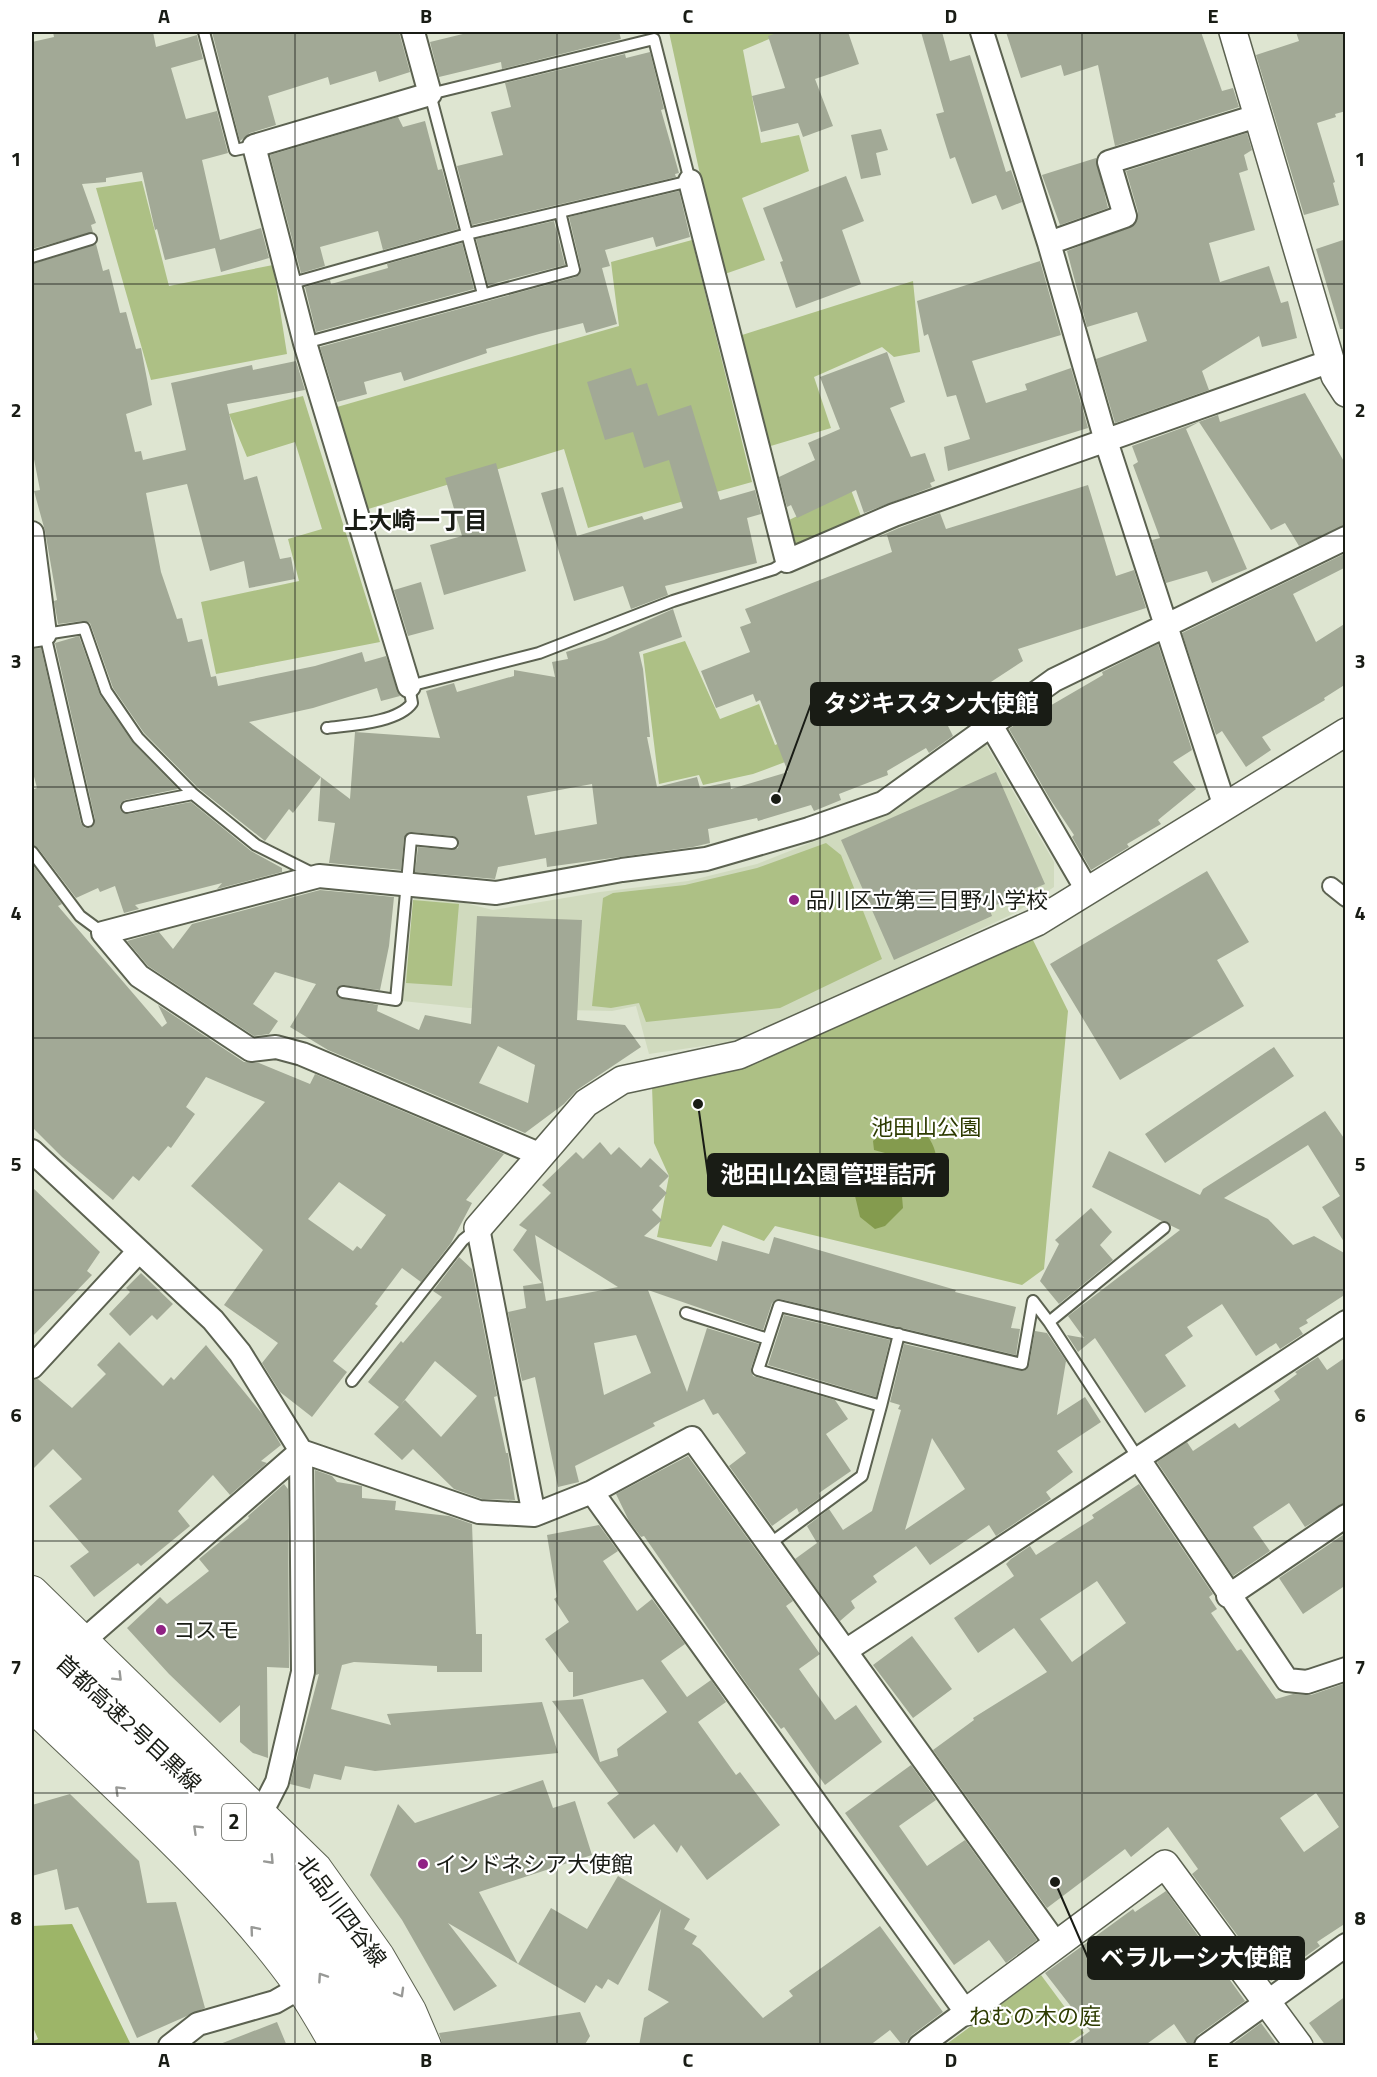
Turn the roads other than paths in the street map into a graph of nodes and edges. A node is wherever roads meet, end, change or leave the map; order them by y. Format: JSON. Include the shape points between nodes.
{"nodes":[{"id":1,"x":204,"y":32,"type":"edge"},
{"id":2,"x":413,"y":32,"type":"edge"},
{"id":3,"x":982,"y":32,"type":"edge"},
{"id":4,"x":1233,"y":32,"type":"edge"},
{"id":5,"x":430,"y":94,"type":"junction"},
{"id":6,"x":1257,"y":116,"type":"junction"},
{"id":7,"x":254,"y":146,"type":"junction"},
{"id":8,"x":690,"y":181,"type":"junction"},
{"id":9,"x":560,"y":212,"type":"junction"},
{"id":10,"x":466,"y":234,"type":"junction"},
{"id":11,"x":90,"y":239,"type":"dead end"},
{"id":12,"x":1049,"y":243,"type":"junction"},
{"id":13,"x":32,"y":257,"type":"edge"},
{"id":14,"x":289,"y":284,"type":"junction"},
{"id":15,"x":483,"y":294,"type":"junction"},
{"id":16,"x":305,"y":343,"type":"junction"},
{"id":17,"x":1331,"y":361,"type":"junction"},
{"id":18,"x":1346,"y":393,"type":"edge"},
{"id":19,"x":1106,"y":441,"type":"junction"},
{"id":20,"x":32,"y":533,"type":"edge"},
{"id":21,"x":1346,"y":538,"type":"edge"},
{"id":22,"x":787,"y":561,"type":"junction"},
{"id":23,"x":1166,"y":625,"type":"junction"},
{"id":24,"x":38,"y":635,"type":"edge"},
{"id":25,"x":409,"y":686,"type":"junction"},
{"id":26,"x":991,"y":725,"type":"junction"},
{"id":27,"x":327,"y":728,"type":"dead end"},
{"id":28,"x":1346,"y":732,"type":"edge"},
{"id":29,"x":193,"y":794,"type":"junction"},
{"id":30,"x":127,"y":807,"type":"dead end"},
{"id":31,"x":1225,"y":807,"type":"junction"},
{"id":32,"x":88,"y":821,"type":"dead end"},
{"id":33,"x":452,"y":843,"type":"dead end"},
{"id":34,"x":32,"y":852,"type":"edge"},
{"id":35,"x":319,"y":876,"type":"junction"},
{"id":36,"x":407,"y":885,"type":"junction"},
{"id":37,"x":1331,"y":886,"type":"dead end"},
{"id":38,"x":1087,"y":890,"type":"junction"},
{"id":39,"x":1346,"y":898,"type":"edge"},
{"id":40,"x":103,"y":933,"type":"junction"},
{"id":41,"x":342,"y":992,"type":"dead end"},
{"id":42,"x":32,"y":1151,"type":"edge"},
{"id":43,"x":541,"y":1155,"type":"junction"},
{"id":44,"x":478,"y":1228,"type":"junction"},
{"id":45,"x":1164,"y":1228,"type":"dead end"},
{"id":46,"x":138,"y":1252,"type":"junction"},
{"id":47,"x":686,"y":1313,"type":"dead end"},
{"id":48,"x":1049,"y":1322,"type":"junction"},
{"id":49,"x":1346,"y":1322,"type":"edge"},
{"id":50,"x":899,"y":1334,"type":"junction"},
{"id":51,"x":768,"y":1339,"type":"junction"},
{"id":52,"x":32,"y":1367,"type":"edge"},
{"id":53,"x":352,"y":1381,"type":"dead end"},
{"id":54,"x":881,"y":1406,"type":"junction"},
{"id":55,"x":301,"y":1451,"type":"junction"},
{"id":56,"x":1138,"y":1458,"type":"junction"},
{"id":57,"x":592,"y":1492,"type":"junction"},
{"id":58,"x":534,"y":1515,"type":"junction"},
{"id":59,"x":1346,"y":1516,"type":"edge"},
{"id":60,"x":768,"y":1545,"type":"junction"},
{"id":61,"x":32,"y":1592,"type":"edge"},
{"id":62,"x":1228,"y":1596,"type":"junction"},
{"id":63,"x":32,"y":1630,"type":"edge"},
{"id":64,"x":82,"y":1642,"type":"junction"},
{"id":65,"x":847,"y":1650,"type":"junction"},
{"id":66,"x":1346,"y":1670,"type":"edge"},
{"id":67,"x":32,"y":1671,"type":"edge"},
{"id":68,"x":32,"y":1705,"type":"edge"},
{"id":69,"x":260,"y":1815,"type":"junction"},
{"id":70,"x":1057,"y":1945,"type":"junction"},
{"id":71,"x":1346,"y":1945,"type":"edge"},
{"id":72,"x":301,"y":1987,"type":"junction"},
{"id":73,"x":1268,"y":2001,"type":"junction"},
{"id":74,"x":966,"y":2012,"type":"junction"},
{"id":75,"x":175,"y":2044,"type":"edge"},
{"id":76,"x":337,"y":2046,"type":"edge"},
{"id":77,"x":363,"y":2046,"type":"edge"},
{"id":78,"x":399,"y":2046,"type":"edge"},
{"id":79,"x":425,"y":2046,"type":"edge"},
{"id":80,"x":920,"y":2046,"type":"edge"},
{"id":81,"x":1206,"y":2046,"type":"edge"},
{"id":82,"x":1299,"y":2046,"type":"edge"}],
"edges":[{"from":1,"to":7,"type":"lane","via":[[235,150]]},
{"from":2,"to":5,"type":"street"},
{"from":3,"to":12,"type":"street"},
{"from":4,"to":6,"type":"street"},
{"from":5,"to":7,"type":"street"},
{"from":5,"to":8,"type":"lane","via":[[654,39]]},
{"from":5,"to":10,"type":"lane"},
{"from":6,"to":12,"type":"street","via":[[1109,162],[1125,216]]},
{"from":6,"to":17,"type":"street"},
{"from":7,"to":14,"type":"street"},
{"from":8,"to":9,"type":"lane"},
{"from":8,"to":22,"type":"street"},
{"from":9,"to":10,"type":"lane"},
{"from":9,"to":15,"type":"lane","via":[[574,270]]},
{"from":10,"to":14,"type":"lane"},
{"from":10,"to":15,"type":"lane"},
{"from":11,"to":13,"type":"lane"},
{"from":12,"to":19,"type":"street"},
{"from":14,"to":16,"type":"street"},
{"from":15,"to":16,"type":"lane"},
{"from":16,"to":25,"type":"street"},
{"from":17,"to":18,"type":"street"},
{"from":17,"to":19,"type":"street"},
{"from":19,"to":22,"type":"street","via":[[894,515]]},
{"from":19,"to":23,"type":"street"},
{"from":20,"to":24,"type":"street"},
{"from":21,"to":23,"type":"street"},
{"from":22,"to":25,"type":"lane","via":[[774,569],[673,601],[539,652]]},
{"from":23,"to":26,"type":"street","via":[[1054,680]]},
{"from":23,"to":31,"type":"street"},
{"from":24,"to":29,"type":"lane","via":[[84,628],[106,691],[138,738]]},
{"from":24,"to":32,"type":"lane"},
{"from":25,"to":27,"type":"lane","via":[[409,708],[382,720]]},
{"from":26,"to":36,"type":"street","via":[[883,803],[809,830],[706,859],[496,893]]},
{"from":26,"to":38,"type":"street"},
{"from":28,"to":31,"type":"street"},
{"from":29,"to":30,"type":"lane"},
{"from":29,"to":35,"type":"lane","via":[[256,845]]},
{"from":31,"to":38,"type":"street"},
{"from":33,"to":36,"type":"lane","via":[[411,839]]},
{"from":34,"to":40,"type":"lane","via":[[80,916]]},
{"from":35,"to":36,"type":"street"},
{"from":35,"to":40,"type":"street"},
{"from":36,"to":41,"type":"lane","via":[[396,1000]]},
{"from":37,"to":39,"type":"street"},
{"from":38,"to":43,"type":"street","via":[[1037,922],[774,1041],[739,1055],[622,1080],[586,1103]]},
{"from":40,"to":43,"type":"street","via":[[140,976],[251,1050],[276,1047],[302,1054]]},
{"from":42,"to":46,"type":"street"},
{"from":43,"to":44,"type":"street"},
{"from":44,"to":53,"type":"lane","via":[[463,1240]]},
{"from":44,"to":58,"type":"street"},
{"from":45,"to":48,"type":"lane"},
{"from":46,"to":52,"type":"street"},
{"from":46,"to":55,"type":"street","via":[[213,1320],[240,1353]]},
{"from":47,"to":51,"type":"lane"},
{"from":48,"to":50,"type":"lane","via":[[1033,1301],[1022,1364]]},
{"from":48,"to":56,"type":"lane"},
{"from":49,"to":56,"type":"street"},
{"from":50,"to":51,"type":"lane","via":[[779,1306]]},
{"from":50,"to":54,"type":"lane"},
{"from":51,"to":54,"type":"lane","via":[[758,1370]]},
{"from":54,"to":60,"type":"lane","via":[[862,1476]]},
{"from":55,"to":58,"type":"street","via":[[479,1512]]},
{"from":55,"to":64,"type":"street"},
{"from":55,"to":69,"type":"street","via":[[303,1672],[277,1782]]},
{"from":56,"to":62,"type":"street"},
{"from":56,"to":65,"type":"street"},
{"from":57,"to":58,"type":"street"},
{"from":57,"to":60,"type":"street","via":[[692,1438]]},
{"from":57,"to":74,"type":"street"},
{"from":59,"to":62,"type":"street"},
{"from":60,"to":65,"type":"street"},
{"from":61,"to":64,"type":"main road","name":"北品川四谷線"},
{"from":62,"to":66,"type":"street","via":[[1287,1680],[1307,1682]]},
{"from":63,"to":78,"type":"highway","name":"首都高速2号目黒線","number":"2","one_way":true,"via":[[278,1869],[336,1940]]},
{"from":64,"to":69,"type":"main road","name":"北品川四谷線","one_way":true},
{"from":65,"to":70,"type":"street"},
{"from":77,"to":67,"type":"highway","name":"首都高速2号目黒線","number":"2","one_way":true,"via":[[309,1958],[255,1889]]},
{"from":72,"to":68,"type":"main road","one_way":true,"via":[[202,1872]]},
{"from":69,"to":79,"type":"main road","name":"北品川四谷線","one_way":true,"via":[[316,1869],[364,1936],[410,2011]]},
{"from":70,"to":73,"type":"street","via":[[1165,1864]]},
{"from":70,"to":74,"type":"street"},
{"from":71,"to":73,"type":"street"},
{"from":72,"to":75,"type":"street","via":[[275,2002],[198,2024]]},
{"from":72,"to":76,"type":"main road"},
{"from":73,"to":81,"type":"street"},
{"from":73,"to":82,"type":"street"},
{"from":74,"to":80,"type":"street"}]}
